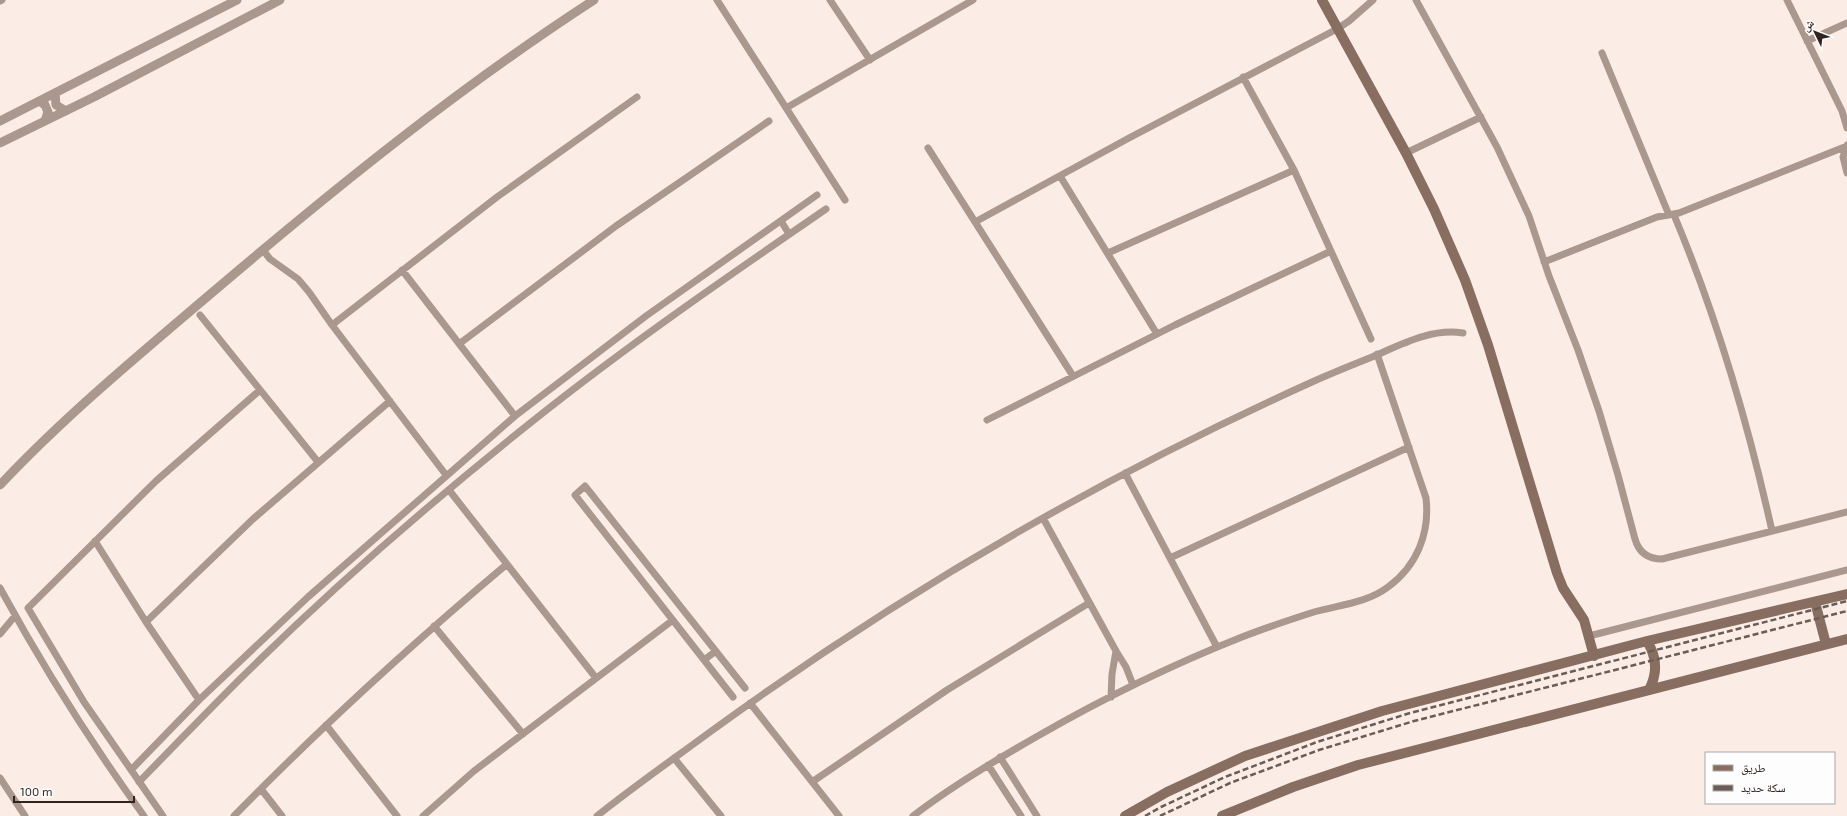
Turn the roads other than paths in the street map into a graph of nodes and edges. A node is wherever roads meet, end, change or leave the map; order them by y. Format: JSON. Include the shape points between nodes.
{"nodes":[{"id":1,"x":237,"y":0,"type":"edge"},
{"id":2,"x":280,"y":0,"type":"edge"},
{"id":3,"x":594,"y":0,"type":"edge"},
{"id":4,"x":717,"y":0,"type":"edge"},
{"id":5,"x":830,"y":0,"type":"edge"},
{"id":6,"x":973,"y":0,"type":"edge"},
{"id":7,"x":1322,"y":0,"type":"edge"},
{"id":8,"x":1373,"y":0,"type":"edge"},
{"id":9,"x":1416,"y":0,"type":"edge"},
{"id":10,"x":1787,"y":0,"type":"edge"},
{"id":11,"x":1847,"y":23,"type":"edge"},
{"id":12,"x":1337,"y":29,"type":"junction"},
{"id":13,"x":1807,"y":41,"type":"junction"},
{"id":14,"x":1602,"y":52,"type":"dead end"},
{"id":15,"x":870,"y":60,"type":"junction"},
{"id":16,"x":1244,"y":77,"type":"junction"},
{"id":17,"x":55,"y":93,"type":"junction"},
{"id":18,"x":638,"y":97,"type":"dead end"},
{"id":19,"x":39,"y":102,"type":"junction"},
{"id":20,"x":786,"y":108,"type":"junction"},
{"id":21,"x":66,"y":111,"type":"junction"},
{"id":22,"x":1481,"y":117,"type":"junction"},
{"id":23,"x":769,"y":120,"type":"dead end"},
{"id":24,"x":45,"y":121,"type":"junction"},
{"id":25,"x":0,"y":122,"type":"edge"},
{"id":26,"x":1847,"y":128,"type":"edge"},
{"id":27,"x":0,"y":143,"type":"edge"},
{"id":28,"x":1847,"y":146,"type":"edge"},
{"id":29,"x":928,"y":148,"type":"dead end"},
{"id":30,"x":1406,"y":153,"type":"junction"},
{"id":31,"x":1294,"y":170,"type":"junction"},
{"id":32,"x":1847,"y":172,"type":"edge"},
{"id":33,"x":1060,"y":176,"type":"junction"},
{"id":34,"x":817,"y":195,"type":"dead end"},
{"id":35,"x":845,"y":200,"type":"dead end"},
{"id":36,"x":826,"y":209,"type":"dead end"},
{"id":37,"x":1671,"y":215,"type":"junction"},
{"id":38,"x":781,"y":221,"type":"junction"},
{"id":39,"x":975,"y":222,"type":"junction"},
{"id":40,"x":789,"y":234,"type":"junction"},
{"id":41,"x":262,"y":250,"type":"junction"},
{"id":42,"x":1331,"y":251,"type":"junction"},
{"id":43,"x":1108,"y":253,"type":"junction"},
{"id":44,"x":1544,"y":262,"type":"junction"},
{"id":45,"x":402,"y":270,"type":"junction"},
{"id":46,"x":200,"y":315,"type":"dead end"},
{"id":47,"x":332,"y":325,"type":"junction"},
{"id":48,"x":1463,"y":333,"type":"dead end"},
{"id":49,"x":1157,"y":334,"type":"junction"},
{"id":50,"x":1371,"y":339,"type":"dead end"},
{"id":51,"x":459,"y":344,"type":"junction"},
{"id":52,"x":1377,"y":354,"type":"junction"},
{"id":53,"x":1074,"y":376,"type":"junction"},
{"id":54,"x":260,"y":390,"type":"junction"},
{"id":55,"x":390,"y":401,"type":"junction"},
{"id":56,"x":515,"y":416,"type":"junction"},
{"id":57,"x":987,"y":420,"type":"dead end"},
{"id":58,"x":1409,"y":447,"type":"junction"},
{"id":59,"x":318,"y":462,"type":"junction"},
{"id":60,"x":1125,"y":473,"type":"junction"},
{"id":61,"x":446,"y":475,"type":"junction"},
{"id":62,"x":0,"y":485,"type":"edge"},
{"id":63,"x":449,"y":490,"type":"junction"},
{"id":64,"x":1847,"y":512,"type":"edge"},
{"id":65,"x":1043,"y":518,"type":"junction"},
{"id":66,"x":1772,"y":531,"type":"junction"},
{"id":67,"x":95,"y":541,"type":"junction"},
{"id":68,"x":1170,"y":558,"type":"junction"},
{"id":69,"x":507,"y":564,"type":"junction"},
{"id":70,"x":1847,"y":570,"type":"edge"},
{"id":71,"x":0,"y":588,"type":"edge"},
{"id":72,"x":1847,"y":594,"type":"edge"},
{"id":73,"x":1815,"y":602,"type":"junction"},
{"id":74,"x":1090,"y":603,"type":"junction"},
{"id":75,"x":15,"y":616,"type":"junction"},
{"id":76,"x":673,"y":620,"type":"junction"},
{"id":77,"x":146,"y":622,"type":"junction"},
{"id":78,"x":434,"y":626,"type":"junction"},
{"id":79,"x":0,"y":634,"type":"edge"},
{"id":80,"x":1589,"y":636,"type":"junction"},
{"id":81,"x":1847,"y":639,"type":"edge"},
{"id":82,"x":1647,"y":641,"type":"junction"},
{"id":83,"x":1826,"y":644,"type":"junction"},
{"id":84,"x":1217,"y":647,"type":"junction"},
{"id":85,"x":716,"y":651,"type":"junction"},
{"id":86,"x":1116,"y":651,"type":"junction"},
{"id":87,"x":1594,"y":656,"type":"junction"},
{"id":88,"x":704,"y":660,"type":"junction"},
{"id":89,"x":596,"y":678,"type":"junction"},
{"id":90,"x":1134,"y":685,"type":"junction"},
{"id":91,"x":745,"y":688,"type":"dead end"},
{"id":92,"x":1649,"y":690,"type":"junction"},
{"id":93,"x":733,"y":697,"type":"dead end"},
{"id":94,"x":1111,"y":697,"type":"junction"},
{"id":95,"x":199,"y":700,"type":"junction"},
{"id":96,"x":750,"y":703,"type":"junction"},
{"id":97,"x":326,"y":725,"type":"junction"},
{"id":98,"x":167,"y":734,"type":"junction"},
{"id":99,"x":523,"y":734,"type":"junction"},
{"id":100,"x":176,"y":745,"type":"junction"},
{"id":101,"x":1000,"y":757,"type":"junction"},
{"id":102,"x":674,"y":758,"type":"junction"},
{"id":103,"x":988,"y":765,"type":"junction"},
{"id":104,"x":131,"y":770,"type":"junction"},
{"id":105,"x":0,"y":778,"type":"edge"},
{"id":106,"x":139,"y":782,"type":"junction"},
{"id":107,"x":812,"y":782,"type":"junction"},
{"id":108,"x":260,"y":789,"type":"junction"},
{"id":109,"x":25,"y":816,"type":"edge"},
{"id":110,"x":144,"y":816,"type":"edge"},
{"id":111,"x":163,"y":816,"type":"edge"},
{"id":112,"x":234,"y":816,"type":"edge"},
{"id":113,"x":282,"y":816,"type":"edge"},
{"id":114,"x":397,"y":816,"type":"edge"},
{"id":115,"x":423,"y":816,"type":"edge"},
{"id":116,"x":597,"y":816,"type":"edge"},
{"id":117,"x":720,"y":816,"type":"edge"},
{"id":118,"x":839,"y":816,"type":"edge"},
{"id":119,"x":913,"y":816,"type":"edge"},
{"id":120,"x":1021,"y":816,"type":"edge"},
{"id":121,"x":1037,"y":816,"type":"edge"},
{"id":122,"x":1125,"y":816,"type":"edge"},
{"id":123,"x":1222,"y":816,"type":"edge"}],
"edges":[{"from":1,"to":17,"type":"street"},
{"from":2,"to":21,"type":"street"},
{"from":3,"to":41,"type":"street","via":[[460,94]]},
{"from":4,"to":20,"type":"street"},
{"from":5,"to":15,"type":"street"},
{"from":6,"to":15,"type":"street"},
{"from":7,"to":12,"type":"main road"},
{"from":8,"to":12,"type":"street"},
{"from":9,"to":22,"type":"street"},
{"from":10,"to":13,"type":"street"},
{"from":11,"to":13,"type":"street"},
{"from":12,"to":16,"type":"street"},
{"from":12,"to":30,"type":"main road"},
{"from":13,"to":26,"type":"street","via":[[1842,111]]},
{"from":14,"to":37,"type":"street"},
{"from":15,"to":20,"type":"street"},
{"from":16,"to":31,"type":"street"},
{"from":16,"to":33,"type":"street"},
{"from":17,"to":19,"type":"street"},
{"from":17,"to":21,"type":"street","via":[[56,105]]},
{"from":18,"to":45,"type":"street","via":[[560,150]]},
{"from":19,"to":24,"type":"street","via":[[45,105],[48,112]]},
{"from":19,"to":25,"type":"street"},
{"from":20,"to":35,"type":"street"},
{"from":21,"to":24,"type":"street"},
{"from":22,"to":30,"type":"street"},
{"from":22,"to":44,"type":"street","via":[[1520,194]]},
{"from":23,"to":51,"type":"street","via":[[616,226]]},
{"from":24,"to":27,"type":"street"},
{"from":28,"to":32,"type":"street","via":[[1843,157]]},
{"from":28,"to":37,"type":"street"},
{"from":29,"to":39,"type":"street"},
{"from":30,"to":80,"type":"main road","via":[[1465,280],[1490,352],[1557,573],[1563,588],[1582,614]]},
{"from":31,"to":42,"type":"street"},
{"from":31,"to":43,"type":"street"},
{"from":33,"to":39,"type":"street"},
{"from":33,"to":43,"type":"street"},
{"from":34,"to":38,"type":"street"},
{"from":36,"to":40,"type":"street"},
{"from":37,"to":44,"type":"street","via":[[1657,217]]},
{"from":37,"to":66,"type":"street","via":[[1704,292],[1731,370]]},
{"from":38,"to":40,"type":"street"},
{"from":38,"to":56,"type":"street","via":[[646,316]]},
{"from":39,"to":53,"type":"street"},
{"from":40,"to":63,"type":"street","via":[[632,345],[539,416]]},
{"from":41,"to":47,"type":"street","via":[[304,285]]},
{"from":41,"to":62,"type":"street","via":[[111,380]]},
{"from":42,"to":49,"type":"street"},
{"from":42,"to":50,"type":"street"},
{"from":43,"to":49,"type":"street"},
{"from":44,"to":66,"type":"street","via":[[1599,411],[1639,550],[1647,556],[1662,559]]},
{"from":45,"to":47,"type":"street"},
{"from":45,"to":51,"type":"street"},
{"from":46,"to":54,"type":"street"},
{"from":47,"to":55,"type":"street"},
{"from":48,"to":52,"type":"street","via":[[1445,332],[1424,336]]},
{"from":49,"to":53,"type":"street"},
{"from":51,"to":56,"type":"street"},
{"from":52,"to":58,"type":"street"},
{"from":52,"to":60,"type":"street","via":[[1252,410]]},
{"from":53,"to":57,"type":"street"},
{"from":54,"to":59,"type":"street"},
{"from":54,"to":67,"type":"street","via":[[189,451]]},
{"from":55,"to":59,"type":"street"},
{"from":55,"to":61,"type":"street"},
{"from":56,"to":61,"type":"street"},
{"from":58,"to":68,"type":"street"},
{"from":58,"to":84,"type":"street","via":[[1424,488],[1427,518],[1420,548],[1404,573],[1388,587],[1370,597],[1289,620]]},
{"from":59,"to":77,"type":"street","via":[[221,549]]},
{"from":60,"to":65,"type":"street"},
{"from":60,"to":68,"type":"street"},
{"from":61,"to":95,"type":"street","via":[[308,597]]},
{"from":63,"to":69,"type":"street"},
{"from":63,"to":100,"type":"street","via":[[288,633]]},
{"from":64,"to":66,"type":"street"},
{"from":65,"to":74,"type":"street"},
{"from":65,"to":96,"type":"street","via":[[904,600]]},
{"from":67,"to":77,"type":"street"},
{"from":67,"to":104,"type":"street","via":[[28,608],[77,691]]},
{"from":68,"to":84,"type":"street"},
{"from":69,"to":78,"type":"street"},
{"from":69,"to":89,"type":"street"},
{"from":70,"to":80,"type":"street"},
{"from":71,"to":75,"type":"street"},
{"from":72,"to":73,"type":"main road"},
{"from":73,"to":82,"type":"main road"},
{"from":73,"to":83,"type":"main road"},
{"from":74,"to":86,"type":"street"},
{"from":74,"to":107,"type":"street","via":[[947,690]]},
{"from":75,"to":79,"type":"street"},
{"from":75,"to":110,"type":"street","via":[[80,723]]},
{"from":76,"to":85,"type":"street","via":[[574,494],[585,486]]},
{"from":76,"to":88,"type":"street"},
{"from":76,"to":89,"type":"street"},
{"from":77,"to":95,"type":"street"},
{"from":78,"to":97,"type":"street"},
{"from":78,"to":99,"type":"street"},
{"from":80,"to":87,"type":"main road"},
{"from":81,"to":83,"type":"main road"},
{"from":82,"to":87,"type":"main road"},
{"from":82,"to":92,"type":"main road","via":[[1654,654],[1656,669]]},
{"from":83,"to":92,"type":"main road"},
{"from":84,"to":90,"type":"street"},
{"from":85,"to":88,"type":"street"},
{"from":85,"to":91,"type":"street"},
{"from":86,"to":90,"type":"street"},
{"from":86,"to":94,"type":"street"},
{"from":87,"to":122,"type":"main road","via":[[1382,711],[1246,756],[1167,792]]},
{"from":88,"to":93,"type":"street"},
{"from":89,"to":99,"type":"street"},
{"from":90,"to":94,"type":"street"},
{"from":92,"to":123,"type":"main road","via":[[1358,765],[1293,787]]},
{"from":94,"to":101,"type":"street","via":[[1064,720]]},
{"from":95,"to":98,"type":"street"},
{"from":96,"to":102,"type":"street"},
{"from":96,"to":107,"type":"street"},
{"from":97,"to":108,"type":"street"},
{"from":97,"to":114,"type":"street"},
{"from":98,"to":100,"type":"street"},
{"from":98,"to":104,"type":"street"},
{"from":99,"to":115,"type":"street","via":[[474,771]]},
{"from":100,"to":106,"type":"street"},
{"from":101,"to":103,"type":"street"},
{"from":101,"to":121,"type":"street"},
{"from":102,"to":116,"type":"street"},
{"from":102,"to":117,"type":"street"},
{"from":103,"to":119,"type":"street"},
{"from":103,"to":120,"type":"street"},
{"from":104,"to":106,"type":"street"},
{"from":105,"to":109,"type":"street"},
{"from":106,"to":111,"type":"street"},
{"from":107,"to":118,"type":"street"},
{"from":108,"to":112,"type":"street"},
{"from":108,"to":113,"type":"street"}]}
